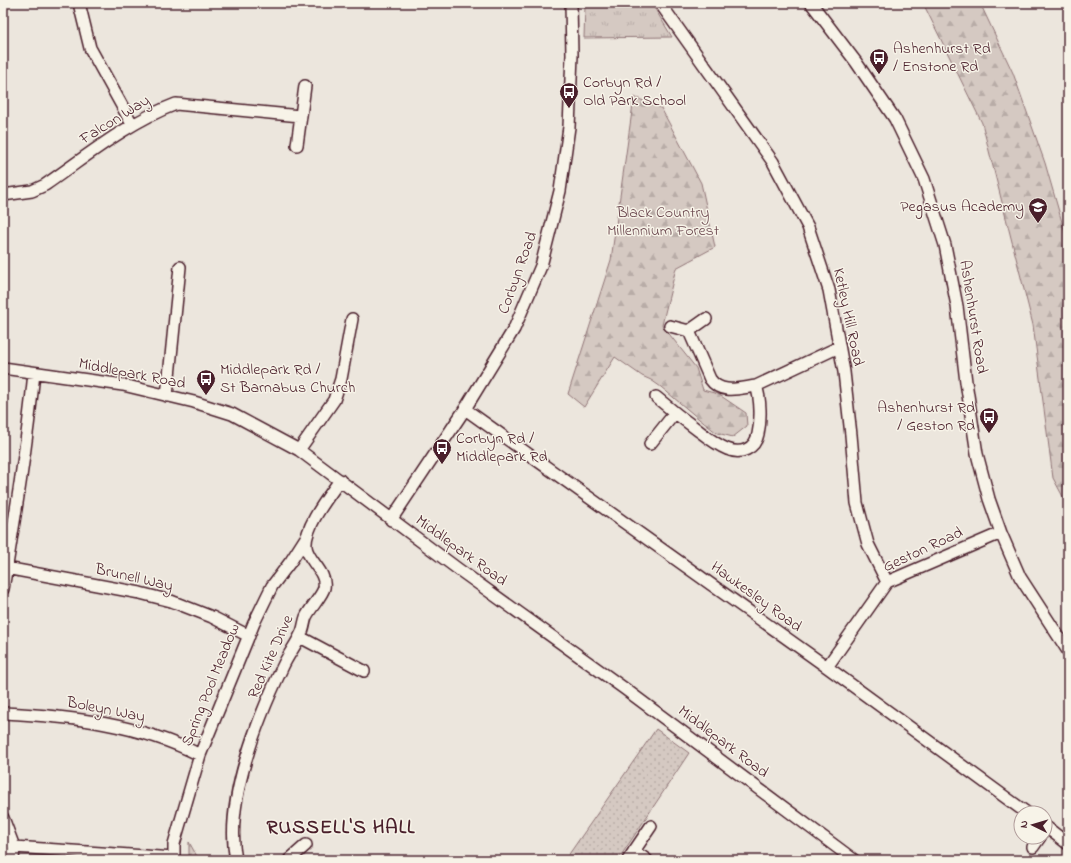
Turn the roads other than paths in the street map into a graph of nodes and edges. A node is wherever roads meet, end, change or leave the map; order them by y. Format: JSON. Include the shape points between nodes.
{"nodes":[{"id":1,"x":79,"y":3,"type":"edge"},
{"id":2,"x":571,"y":3,"type":"edge"},
{"id":3,"x":660,"y":3,"type":"edge"},
{"id":4,"x":811,"y":3,"type":"edge"},
{"id":5,"x":305,"y":86,"type":"dead end"},
{"id":6,"x":300,"y":116,"type":"junction"},
{"id":7,"x":132,"y":124,"type":"junction"},
{"id":8,"x":297,"y":145,"type":"dead end"},
{"id":9,"x":3,"y":195,"type":"edge"},
{"id":10,"x":180,"y":267,"type":"dead end"},
{"id":11,"x":352,"y":319,"type":"dead end"},
{"id":12,"x":706,"y":319,"type":"dead end"},
{"id":13,"x":670,"y":326,"type":"dead end"},
{"id":14,"x":689,"y":331,"type":"junction"},
{"id":15,"x":839,"y":347,"type":"junction"},
{"id":16,"x":3,"y":368,"type":"edge"},
{"id":17,"x":34,"y":373,"type":"junction"},
{"id":18,"x":756,"y":386,"type":"junction"},
{"id":19,"x":167,"y":396,"type":"junction"},
{"id":20,"x":656,"y":397,"type":"dead end"},
{"id":21,"x":465,"y":409,"type":"junction"},
{"id":22,"x":674,"y":414,"type":"junction"},
{"id":23,"x":650,"y":444,"type":"dead end"},
{"id":24,"x":299,"y":450,"type":"junction"},
{"id":25,"x":340,"y":480,"type":"junction"},
{"id":26,"x":391,"y":520,"type":"junction"},
{"id":27,"x":1001,"y":533,"type":"junction"},
{"id":28,"x":308,"y":534,"type":"junction"},
{"id":29,"x":6,"y":568,"type":"junction"},
{"id":30,"x":887,"y":582,"type":"junction"},
{"id":31,"x":3,"y":589,"type":"edge"},
{"id":32,"x":249,"y":636,"type":"junction"},
{"id":33,"x":300,"y":637,"type":"junction"},
{"id":34,"x":1068,"y":651,"type":"edge"},
{"id":35,"x":828,"y":667,"type":"junction"},
{"id":36,"x":364,"y":671,"type":"dead end"},
{"id":37,"x":3,"y":713,"type":"edge"},
{"id":38,"x":200,"y":755,"type":"junction"},
{"id":39,"x":1016,"y":805,"type":"edge"},
{"id":40,"x":3,"y":818,"type":"edge"},
{"id":41,"x":651,"y":826,"type":"dead end"},
{"id":42,"x":1053,"y":833,"type":"edge"},
{"id":43,"x":1068,"y":844,"type":"edge"},
{"id":44,"x":306,"y":845,"type":"dead end"},
{"id":45,"x":14,"y":847,"type":"junction"},
{"id":46,"x":631,"y":855,"type":"edge"},
{"id":47,"x":174,"y":859,"type":"edge"},
{"id":48,"x":13,"y":860,"type":"edge"},
{"id":49,"x":236,"y":860,"type":"edge"},
{"id":50,"x":288,"y":860,"type":"edge"},
{"id":51,"x":647,"y":860,"type":"edge"},
{"id":52,"x":854,"y":860,"type":"edge"}],
"edges":[{"from":1,"to":7,"type":"street","via":[[90,48]]},
{"from":2,"to":21,"type":"street","name":"Corbyn Road","via":[[570,127],[560,191],[541,266],[514,329]]},
{"from":3,"to":15,"type":"street","name":"Ketley Hill Road","via":[[773,162],[808,227],[829,290]]},
{"from":4,"to":27,"type":"street","name":"Ashenhurst Road","via":[[856,62],[895,120],[924,179],[945,245],[954,291],[977,454]]},
{"from":5,"to":6,"type":"street"},
{"from":6,"to":7,"type":"street","name":"Falcon Way","via":[[176,104]]},
{"from":6,"to":8,"type":"street"},
{"from":7,"to":9,"type":"street","name":"Falcon Way","via":[[45,185],[32,192]]},
{"from":10,"to":19,"type":"street"},
{"from":11,"to":24,"type":"street","via":[[341,379],[334,400]]},
{"from":12,"to":14,"type":"street"},
{"from":13,"to":14,"type":"street"},
{"from":14,"to":18,"type":"street","via":[[714,385],[722,389]]},
{"from":15,"to":18,"type":"street"},
{"from":15,"to":30,"type":"street","name":"Ketley Hill Road","via":[[844,372],[857,503],[868,544]]},
{"from":16,"to":17,"type":"street","name":"Middlepark Road"},
{"from":17,"to":19,"type":"street","name":"Middlepark Road","via":[[124,385]]},
{"from":17,"to":29,"type":"street","via":[[29,429]]},
{"from":18,"to":22,"type":"street","via":[[759,394],[760,425],[756,442],[750,448],[728,450]]},
{"from":19,"to":24,"type":"street","name":"Middlepark Road","via":[[232,414]]},
{"from":20,"to":22,"type":"street"},
{"from":21,"to":26,"type":"street","name":"Corbyn Road"},
{"from":21,"to":35,"type":"street","name":"Hawkesley Road"},
{"from":22,"to":23,"type":"street"},
{"from":24,"to":25,"type":"street","name":"Middlepark Road"},
{"from":25,"to":26,"type":"street","name":"Middlepark Road"},
{"from":25,"to":28,"type":"street","name":"Red Kite Drive","via":[[316,516]]},
{"from":26,"to":52,"type":"street","name":"Middlepark Road","via":[[625,689]]},
{"from":27,"to":30,"type":"street","name":"Geston Road"},
{"from":27,"to":34,"type":"street","name":"Ashenhurst Road","via":[[1020,577]]},
{"from":28,"to":32,"type":"street","name":"Spring Pool Meadow","via":[[272,586]]},
{"from":28,"to":33,"type":"street","name":"Red Kite Drive","via":[[306,547],[323,578],[324,588],[306,617]]},
{"from":29,"to":31,"type":"street"},
{"from":29,"to":32,"type":"street","name":"Brunell Way","via":[[171,601],[212,617]]},
{"from":30,"to":35,"type":"street","name":"Geston Road"},
{"from":32,"to":38,"type":"street","name":"Spring Pool Meadow"},
{"from":33,"to":36,"type":"street"},
{"from":33,"to":49,"type":"street","name":"Red Kite Drive","via":[[283,665],[255,731],[238,791],[233,835]]},
{"from":35,"to":39,"type":"street","name":"Hawkesley Road"},
{"from":37,"to":38,"type":"street","name":"Boleyn Way","via":[[80,719],[114,725],[180,745]]},
{"from":38,"to":47,"type":"street","name":"Spring Pool Meadow","via":[[174,844]]},
{"from":40,"to":45,"type":"street"},
{"from":41,"to":46,"type":"street"},
{"from":42,"to":43,"type":"street"},
{"from":44,"to":50,"type":"street"},
{"from":45,"to":47,"type":"street"},
{"from":45,"to":48,"type":"street"},
{"from":46,"to":51,"type":"street"}]}
